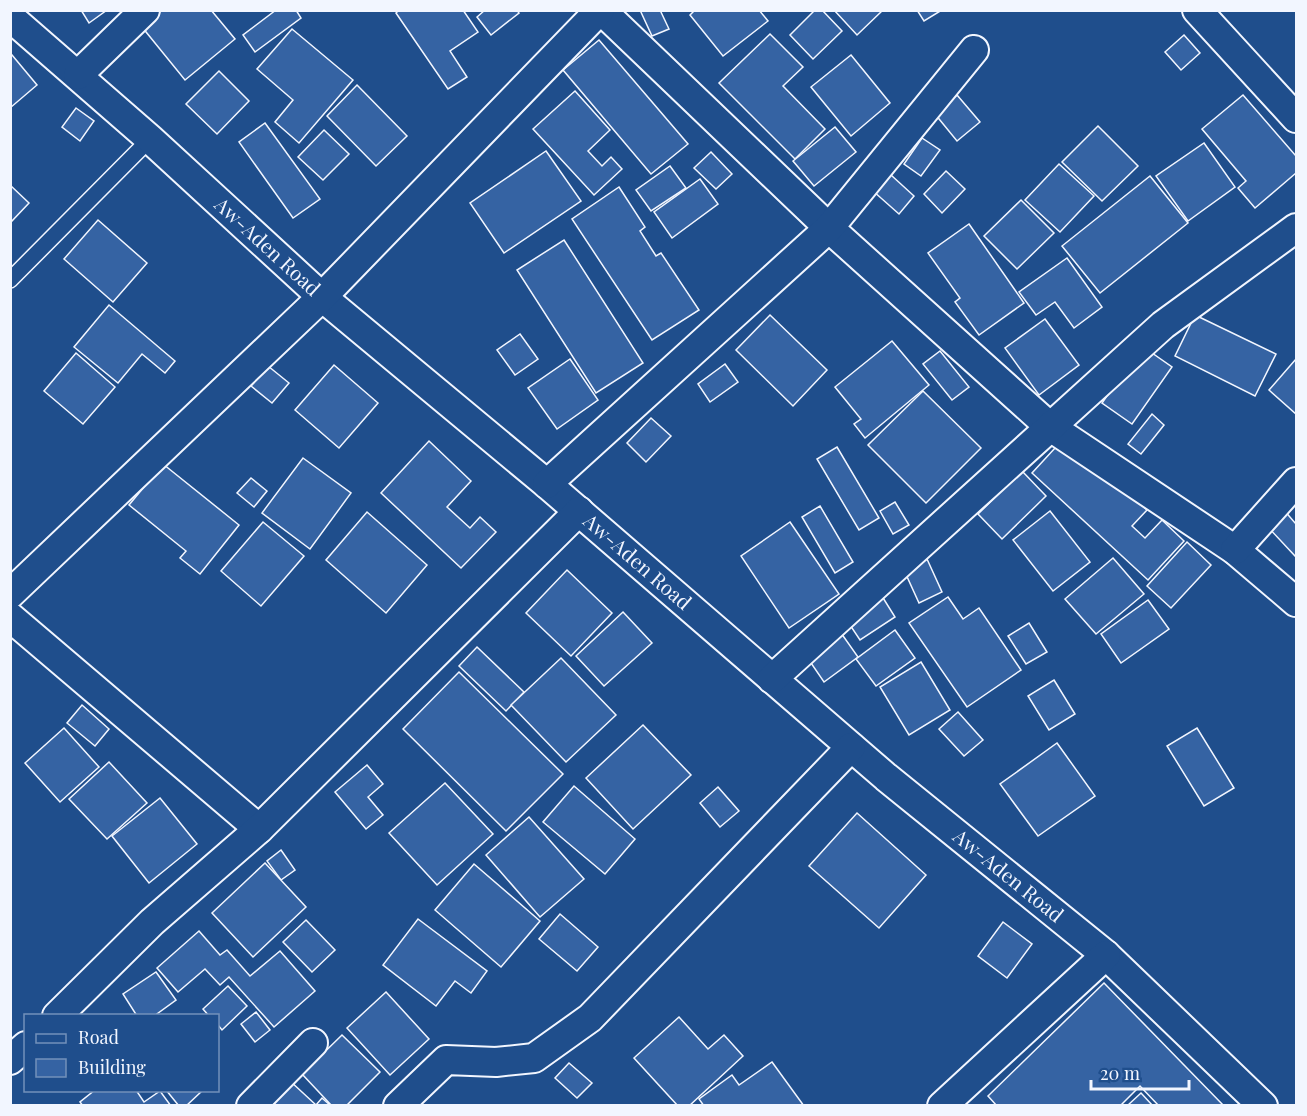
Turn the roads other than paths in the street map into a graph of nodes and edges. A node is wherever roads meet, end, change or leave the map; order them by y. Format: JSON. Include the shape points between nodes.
{"nodes":[{"id":1,"x":145,"y":10,"type":"edge"},
{"id":2,"x":601,"y":10,"type":"edge"},
{"id":3,"x":1197,"y":10,"type":"edge"},
{"id":4,"x":10,"y":16,"type":"edge"},
{"id":5,"x":974,"y":50,"type":"dead end"},
{"id":6,"x":78,"y":75,"type":"junction"},
{"id":7,"x":1296,"y":118,"type":"edge"},
{"id":8,"x":150,"y":139,"type":"junction"},
{"id":9,"x":829,"y":228,"type":"junction"},
{"id":10,"x":1296,"y":228,"type":"edge"},
{"id":11,"x":10,"y":280,"type":"edge"},
{"id":12,"x":322,"y":297,"type":"junction"},
{"id":13,"x":1049,"y":426,"type":"junction"},
{"id":14,"x":1296,"y":482,"type":"edge"},
{"id":15,"x":547,"y":484,"type":"junction"},
{"id":16,"x":579,"y":511,"type":"junction"},
{"id":17,"x":1235,"y":549,"type":"junction"},
{"id":18,"x":10,"y":594,"type":"edge"},
{"id":19,"x":1296,"y":602,"type":"edge"},
{"id":20,"x":10,"y":617,"type":"edge"},
{"id":21,"x":772,"y":679,"type":"junction"},
{"id":22,"x":851,"y":747,"type":"junction"},
{"id":23,"x":259,"y":829,"type":"junction"},
{"id":24,"x":1106,"y":955,"type":"junction"},
{"id":25,"x":59,"y":1014,"type":"edge"},
{"id":26,"x":313,"y":1042,"type":"dead end"},
{"id":27,"x":24,"y":1048,"type":"edge"},
{"id":28,"x":10,"y":1060,"type":"edge"},
{"id":29,"x":251,"y":1106,"type":"edge"},
{"id":30,"x":398,"y":1106,"type":"edge"},
{"id":31,"x":942,"y":1106,"type":"edge"},
{"id":32,"x":1263,"y":1106,"type":"edge"}],
"edges":[{"from":1,"to":6,"type":"street"},
{"from":2,"to":9,"type":"street"},
{"from":2,"to":12,"type":"street"},
{"from":3,"to":7,"type":"street"},
{"from":4,"to":6,"type":"street","name":"Aw-Aden Road"},
{"from":5,"to":9,"type":"street"},
{"from":6,"to":8,"type":"street","name":"Aw-Aden Road"},
{"from":8,"to":11,"type":"lane"},
{"from":8,"to":12,"type":"street","name":"Aw-Aden Road"},
{"from":9,"to":13,"type":"street"},
{"from":9,"to":15,"type":"street"},
{"from":10,"to":13,"type":"street","via":[[1163,325]]},
{"from":12,"to":15,"type":"street","name":"Aw-Aden Road"},
{"from":12,"to":18,"type":"street"},
{"from":13,"to":17,"type":"street"},
{"from":13,"to":21,"type":"street"},
{"from":14,"to":17,"type":"street"},
{"from":15,"to":16,"type":"street","name":"Aw-Aden Road"},
{"from":16,"to":21,"type":"street","name":"Aw-Aden Road"},
{"from":16,"to":23,"type":"street"},
{"from":17,"to":19,"type":"street"},
{"from":20,"to":23,"type":"street"},
{"from":21,"to":22,"type":"street","name":"Aw-Aden Road"},
{"from":22,"to":24,"type":"street","name":"Aw-Aden Road"},
{"from":22,"to":30,"type":"street","via":[[590,1018],[534,1058],[496,1062],[446,1060]]},
{"from":23,"to":25,"type":"street","via":[[152,922]]},
{"from":24,"to":31,"type":"street"},
{"from":24,"to":32,"type":"street","name":"Aw-Aden Road"},
{"from":26,"to":29,"type":"street"},
{"from":27,"to":28,"type":"street"}]}
